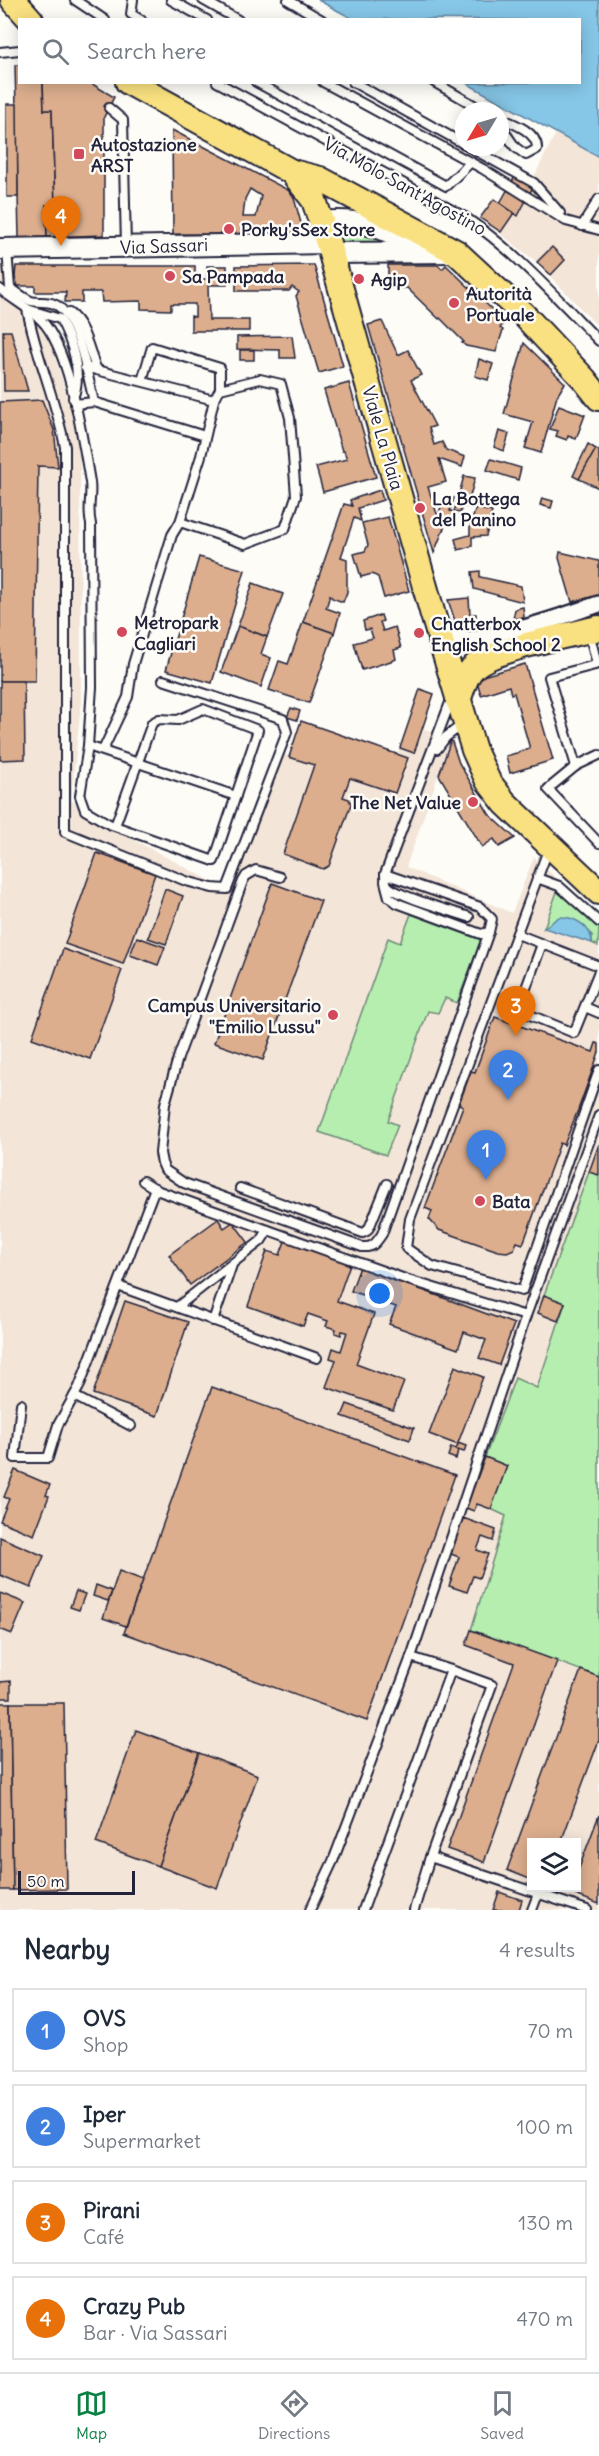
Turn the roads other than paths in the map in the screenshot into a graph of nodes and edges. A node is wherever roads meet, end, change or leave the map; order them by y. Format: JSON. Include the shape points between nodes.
{"nodes":[{"id":1,"x":13,"y":0,"type":"edge"},
{"id":2,"x":75,"y":0,"type":"edge"},
{"id":3,"x":90,"y":0,"type":"edge"},
{"id":4,"x":133,"y":0,"type":"edge"},
{"id":5,"x":171,"y":0,"type":"edge"},
{"id":6,"x":203,"y":0,"type":"edge"},
{"id":7,"x":288,"y":0,"type":"edge"},
{"id":8,"x":91,"y":11,"type":"junction"},
{"id":9,"x":29,"y":18,"type":"edge"},
{"id":10,"x":102,"y":18,"type":"edge"},
{"id":11,"x":138,"y":18,"type":"edge"},
{"id":12,"x":203,"y":18,"type":"edge"},
{"id":13,"x":234,"y":18,"type":"edge"},
{"id":14,"x":319,"y":18,"type":"edge"},
{"id":15,"x":18,"y":50,"type":"edge"},
{"id":16,"x":0,"y":52,"type":"edge"},
{"id":17,"x":132,"y":84,"type":"edge"},
{"id":18,"x":221,"y":84,"type":"edge"},
{"id":19,"x":260,"y":84,"type":"edge"},
{"id":20,"x":327,"y":84,"type":"edge"},
{"id":21,"x":356,"y":84,"type":"edge"},
{"id":22,"x":437,"y":84,"type":"edge"},
{"id":23,"x":468,"y":102,"type":"edge"},
{"id":24,"x":109,"y":108,"type":"dead end"},
{"id":25,"x":509,"y":123,"type":"edge"},
{"id":26,"x":509,"y":137,"type":"edge"},
{"id":27,"x":455,"y":139,"type":"edge"},
{"id":28,"x":485,"y":156,"type":"edge"},
{"id":29,"x":471,"y":162,"type":"junction"},
{"id":30,"x":292,"y":171,"type":"junction"},
{"id":31,"x":599,"y":200,"type":"edge"},
{"id":32,"x":566,"y":221,"type":"junction"},
{"id":33,"x":582,"y":226,"type":"junction"},
{"id":34,"x":599,"y":230,"type":"edge"},
{"id":35,"x":332,"y":243,"type":"junction"},
{"id":36,"x":126,"y":247,"type":"junction"},
{"id":37,"x":4,"y":249,"type":"edge"},
{"id":38,"x":428,"y":251,"type":"junction"},
{"id":39,"x":456,"y":252,"type":"junction"},
{"id":40,"x":0,"y":289,"type":"edge"},
{"id":41,"x":27,"y":309,"type":"junction"},
{"id":42,"x":63,"y":309,"type":"junction"},
{"id":43,"x":599,"y":341,"type":"edge"},
{"id":44,"x":85,"y":367,"type":"junction"},
{"id":45,"x":97,"y":369,"type":"junction"},
{"id":46,"x":142,"y":381,"type":"junction"},
{"id":47,"x":220,"y":388,"type":"junction"},
{"id":48,"x":599,"y":398,"type":"edge"},
{"id":49,"x":214,"y":400,"type":"junction"},
{"id":50,"x":74,"y":401,"type":"junction"},
{"id":51,"x":94,"y":402,"type":"junction"},
{"id":52,"x":205,"y":436,"type":"junction"},
{"id":53,"x":180,"y":522,"type":"junction"},
{"id":54,"x":599,"y":604,"type":"edge"},
{"id":55,"x":433,"y":615,"type":"junction"},
{"id":56,"x":594,"y":629,"type":"edge"},
{"id":57,"x":598,"y":664,"type":"edge"},
{"id":58,"x":163,"y":680,"type":"dead end"},
{"id":59,"x":459,"y":703,"type":"junction"},
{"id":60,"x":88,"y":746,"type":"junction"},
{"id":61,"x":103,"y":750,"type":"junction"},
{"id":62,"x":599,"y":755,"type":"edge"},
{"id":63,"x":431,"y":757,"type":"junction"},
{"id":64,"x":138,"y":762,"type":"junction"},
{"id":65,"x":576,"y":766,"type":"junction"},
{"id":66,"x":236,"y":796,"type":"junction"},
{"id":67,"x":116,"y":826,"type":"junction"},
{"id":68,"x":599,"y":843,"type":"edge"},
{"id":69,"x":550,"y":846,"type":"junction"},
{"id":70,"x":280,"y":877,"type":"dead end"},
{"id":71,"x":385,"y":877,"type":"junction"},
{"id":72,"x":537,"y":878,"type":"junction"},
{"id":73,"x":599,"y":892,"type":"edge"},
{"id":74,"x":469,"y":917,"type":"dead end"},
{"id":75,"x":599,"y":922,"type":"edge"},
{"id":76,"x":489,"y":932,"type":"junction"},
{"id":77,"x":517,"y":934,"type":"junction"},
{"id":78,"x":542,"y":944,"type":"junction"},
{"id":79,"x":599,"y":966,"type":"edge"},
{"id":80,"x":599,"y":971,"type":"edge"},
{"id":81,"x":585,"y":1007,"type":"junction"},
{"id":82,"x":599,"y":1012,"type":"edge"},
{"id":83,"x":599,"y":1070,"type":"edge"},
{"id":84,"x":599,"y":1115,"type":"edge"},
{"id":85,"x":143,"y":1181,"type":"dead end"},
{"id":86,"x":387,"y":1184,"type":"dead end"},
{"id":87,"x":155,"y":1188,"type":"junction"},
{"id":88,"x":240,"y":1188,"type":"dead end"},
{"id":89,"x":295,"y":1209,"type":"junction"},
{"id":90,"x":290,"y":1221,"type":"junction"},
{"id":91,"x":268,"y":1230,"type":"junction"},
{"id":92,"x":233,"y":1263,"type":"junction"},
{"id":93,"x":118,"y":1286,"type":"junction"},
{"id":94,"x":177,"y":1307,"type":"junction"},
{"id":95,"x":526,"y":1316,"type":"junction"},
{"id":96,"x":213,"y":1320,"type":"junction"},
{"id":97,"x":317,"y":1358,"type":"dead end"},
{"id":98,"x":74,"y":1396,"type":"junction"},
{"id":99,"x":21,"y":1404,"type":"dead end"},
{"id":100,"x":131,"y":1426,"type":"dead end"},
{"id":101,"x":411,"y":1657,"type":"junction"},
{"id":102,"x":451,"y":1670,"type":"junction"},
{"id":103,"x":430,"y":1857,"type":"junction"},
{"id":104,"x":538,"y":1894,"type":"junction"},
{"id":105,"x":310,"y":1910,"type":"edge"},
{"id":106,"x":363,"y":1910,"type":"edge"},
{"id":107,"x":414,"y":1910,"type":"edge"},
{"id":108,"x":532,"y":1910,"type":"edge"},
{"id":109,"x":587,"y":1910,"type":"edge"}],
"edges":[{"from":1,"to":9,"type":"main road"},
{"from":2,"to":8,"type":"lane"},
{"from":3,"to":8,"type":"lane"},
{"from":4,"to":11,"type":"lane","via":[[131,14]]},
{"from":5,"to":12,"type":"lane"},
{"from":6,"to":13,"type":"lane"},
{"from":7,"to":14,"type":"lane"},
{"from":8,"to":10,"type":"lane"},
{"from":15,"to":16,"type":"lane"},
{"from":17,"to":30,"type":"main road","name":"Via Molo Sant'Agostino"},
{"from":18,"to":43,"type":"lane","name":"Via Molo Sant'Agostino","via":[[475,223],[517,257]]},
{"from":19,"to":29,"type":"lane","via":[[446,186]]},
{"from":20,"to":29,"type":"lane"},
{"from":21,"to":27,"type":"lane"},
{"from":22,"to":23,"type":"lane"},
{"from":24,"to":36,"type":"lane","via":[[123,120]]},
{"from":25,"to":26,"type":"lane","via":[[534,136],[537,148],[526,155]]},
{"from":28,"to":32,"type":"lane","via":[[534,183]]},
{"from":29,"to":32,"type":"lane"},
{"from":30,"to":35,"type":"main road","name":"Via Molo Sant'Agostino","via":[[314,200]]},
{"from":30,"to":39,"type":"main road","name":"Via Molo Sant'Agostino","via":[[320,179]]},
{"from":31,"to":33,"type":"lane"},
{"from":32,"to":33,"type":"lane"},
{"from":33,"to":34,"type":"lane"},
{"from":35,"to":36,"type":"street","name":"Via Sassari"},
{"from":35,"to":38,"type":"street","name":"Via Sassari"},
{"from":35,"to":38,"type":"street","name":"Via Sassari","via":[[341,220],[370,224]]},
{"from":35,"to":55,"type":"main road","name":"Viale La Plaia"},
{"from":36,"to":37,"type":"street","name":"Via Sassari"},
{"from":37,"to":42,"type":"lane","via":[[10,288],[31,301],[53,303]]},
{"from":38,"to":39,"type":"street","name":"Via Sassari"},
{"from":39,"to":48,"type":"main road","name":"Via Molo Sant'Agostino","via":[[523,314]]},
{"from":40,"to":41,"type":"lane"},
{"from":41,"to":50,"type":"lane","via":[[52,334]]},
{"from":41,"to":50,"type":"lane","via":[[60,319],[68,333],[78,385]]},
{"from":41,"to":58,"type":"lane","via":[[65,447],[65,832],[186,881],[227,889],[287,732],[283,719]]},
{"from":42,"to":44,"type":"lane"},
{"from":42,"to":45,"type":"lane","via":[[74,316]]},
{"from":44,"to":45,"type":"lane"},
{"from":44,"to":51,"type":"lane"},
{"from":45,"to":46,"type":"lane"},
{"from":46,"to":47,"type":"lane","via":[[152,347],[220,368]]},
{"from":46,"to":49,"type":"lane"},
{"from":47,"to":49,"type":"lane"},
{"from":47,"to":53,"type":"lane","via":[[260,379],[281,384],[290,418],[296,496],[285,529],[245,544]]},
{"from":49,"to":52,"type":"lane"},
{"from":50,"to":51,"type":"lane"},
{"from":50,"to":60,"type":"lane","via":[[90,483],[92,687]]},
{"from":51,"to":52,"type":"lane"},
{"from":52,"to":53,"type":"lane"},
{"from":53,"to":61,"type":"lane","via":[[172,535],[133,664],[128,697]]},
{"from":54,"to":55,"type":"street","via":[[490,637],[465,639],[448,634]]},
{"from":55,"to":59,"type":"main road","name":"Viale La Plaia"},
{"from":56,"to":57,"type":"lane"},
{"from":56,"to":59,"type":"main road","via":[[495,654],[474,667],[465,680]]},
{"from":57,"to":65,"type":"lane","via":[[549,677]]},
{"from":59,"to":63,"type":"lane","via":[[446,737]]},
{"from":59,"to":63,"type":"lane","via":[[448,713]]},
{"from":59,"to":69,"type":"main road","name":"Viale La Plaia","via":[[488,781]]},
{"from":60,"to":61,"type":"lane"},
{"from":60,"to":67,"type":"lane","via":[[80,796],[85,810]]},
{"from":61,"to":64,"type":"lane"},
{"from":62,"to":65,"type":"lane"},
{"from":63,"to":71,"type":"lane"},
{"from":64,"to":66,"type":"lane"},
{"from":64,"to":66,"type":"lane","via":[[152,723],[159,719],[178,720],[203,709],[258,730]]},
{"from":64,"to":67,"type":"lane"},
{"from":65,"to":68,"type":"lane","via":[[548,789]]},
{"from":66,"to":67,"type":"lane","via":[[214,861]]},
{"from":69,"to":72,"type":"lane"},
{"from":69,"to":73,"type":"main road","name":"Viale La Plaia"},
{"from":70,"to":90,"type":"lane","via":[[256,870],[243,881],[178,1058],[165,1104],[160,1153],[165,1170],[184,1183]]},
{"from":71,"to":74,"type":"lane","via":[[388,886],[400,893]]},
{"from":71,"to":76,"type":"lane","via":[[389,897],[397,903],[481,934]]},
{"from":71,"to":76,"type":"lane","via":[[480,907],[492,918]]},
{"from":72,"to":75,"type":"lane","via":[[559,886]]},
{"from":72,"to":77,"type":"lane"},
{"from":76,"to":90,"type":"lane","via":[[378,1240],[370,1248],[362,1247]]},
{"from":77,"to":78,"type":"lane"},
{"from":77,"to":83,"type":"lane","via":[[410,1219],[406,1248],[432,1266],[522,1291]]},
{"from":78,"to":79,"type":"lane"},
{"from":78,"to":81,"type":"lane","via":[[518,1010],[574,1034]]},
{"from":80,"to":81,"type":"lane"},
{"from":81,"to":82,"type":"lane"},
{"from":84,"to":95,"type":"lane"},
{"from":85,"to":87,"type":"lane"},
{"from":86,"to":89,"type":"lane","via":[[370,1226],[363,1233]]},
{"from":87,"to":91,"type":"lane"},
{"from":87,"to":93,"type":"lane"},
{"from":88,"to":89,"type":"lane"},
{"from":89,"to":90,"type":"lane"},
{"from":91,"to":92,"type":"lane","via":[[261,1241]]},
{"from":91,"to":95,"type":"lane","via":[[408,1280]]},
{"from":92,"to":94,"type":"lane"},
{"from":92,"to":96,"type":"lane"},
{"from":93,"to":94,"type":"lane"},
{"from":93,"to":98,"type":"lane"},
{"from":94,"to":96,"type":"lane"},
{"from":95,"to":101,"type":"lane"},
{"from":96,"to":97,"type":"lane"},
{"from":98,"to":99,"type":"lane","via":[[58,1425],[48,1458],[15,1458]]},
{"from":98,"to":100,"type":"lane"},
{"from":101,"to":102,"type":"lane"},
{"from":101,"to":105,"type":"lane","via":[[333,1861]]},
{"from":102,"to":103,"type":"lane","via":[[492,1685]]},
{"from":102,"to":106,"type":"lane"},
{"from":103,"to":104,"type":"lane"},
{"from":103,"to":107,"type":"lane"},
{"from":104,"to":108,"type":"lane"},
{"from":104,"to":109,"type":"lane"}]}
